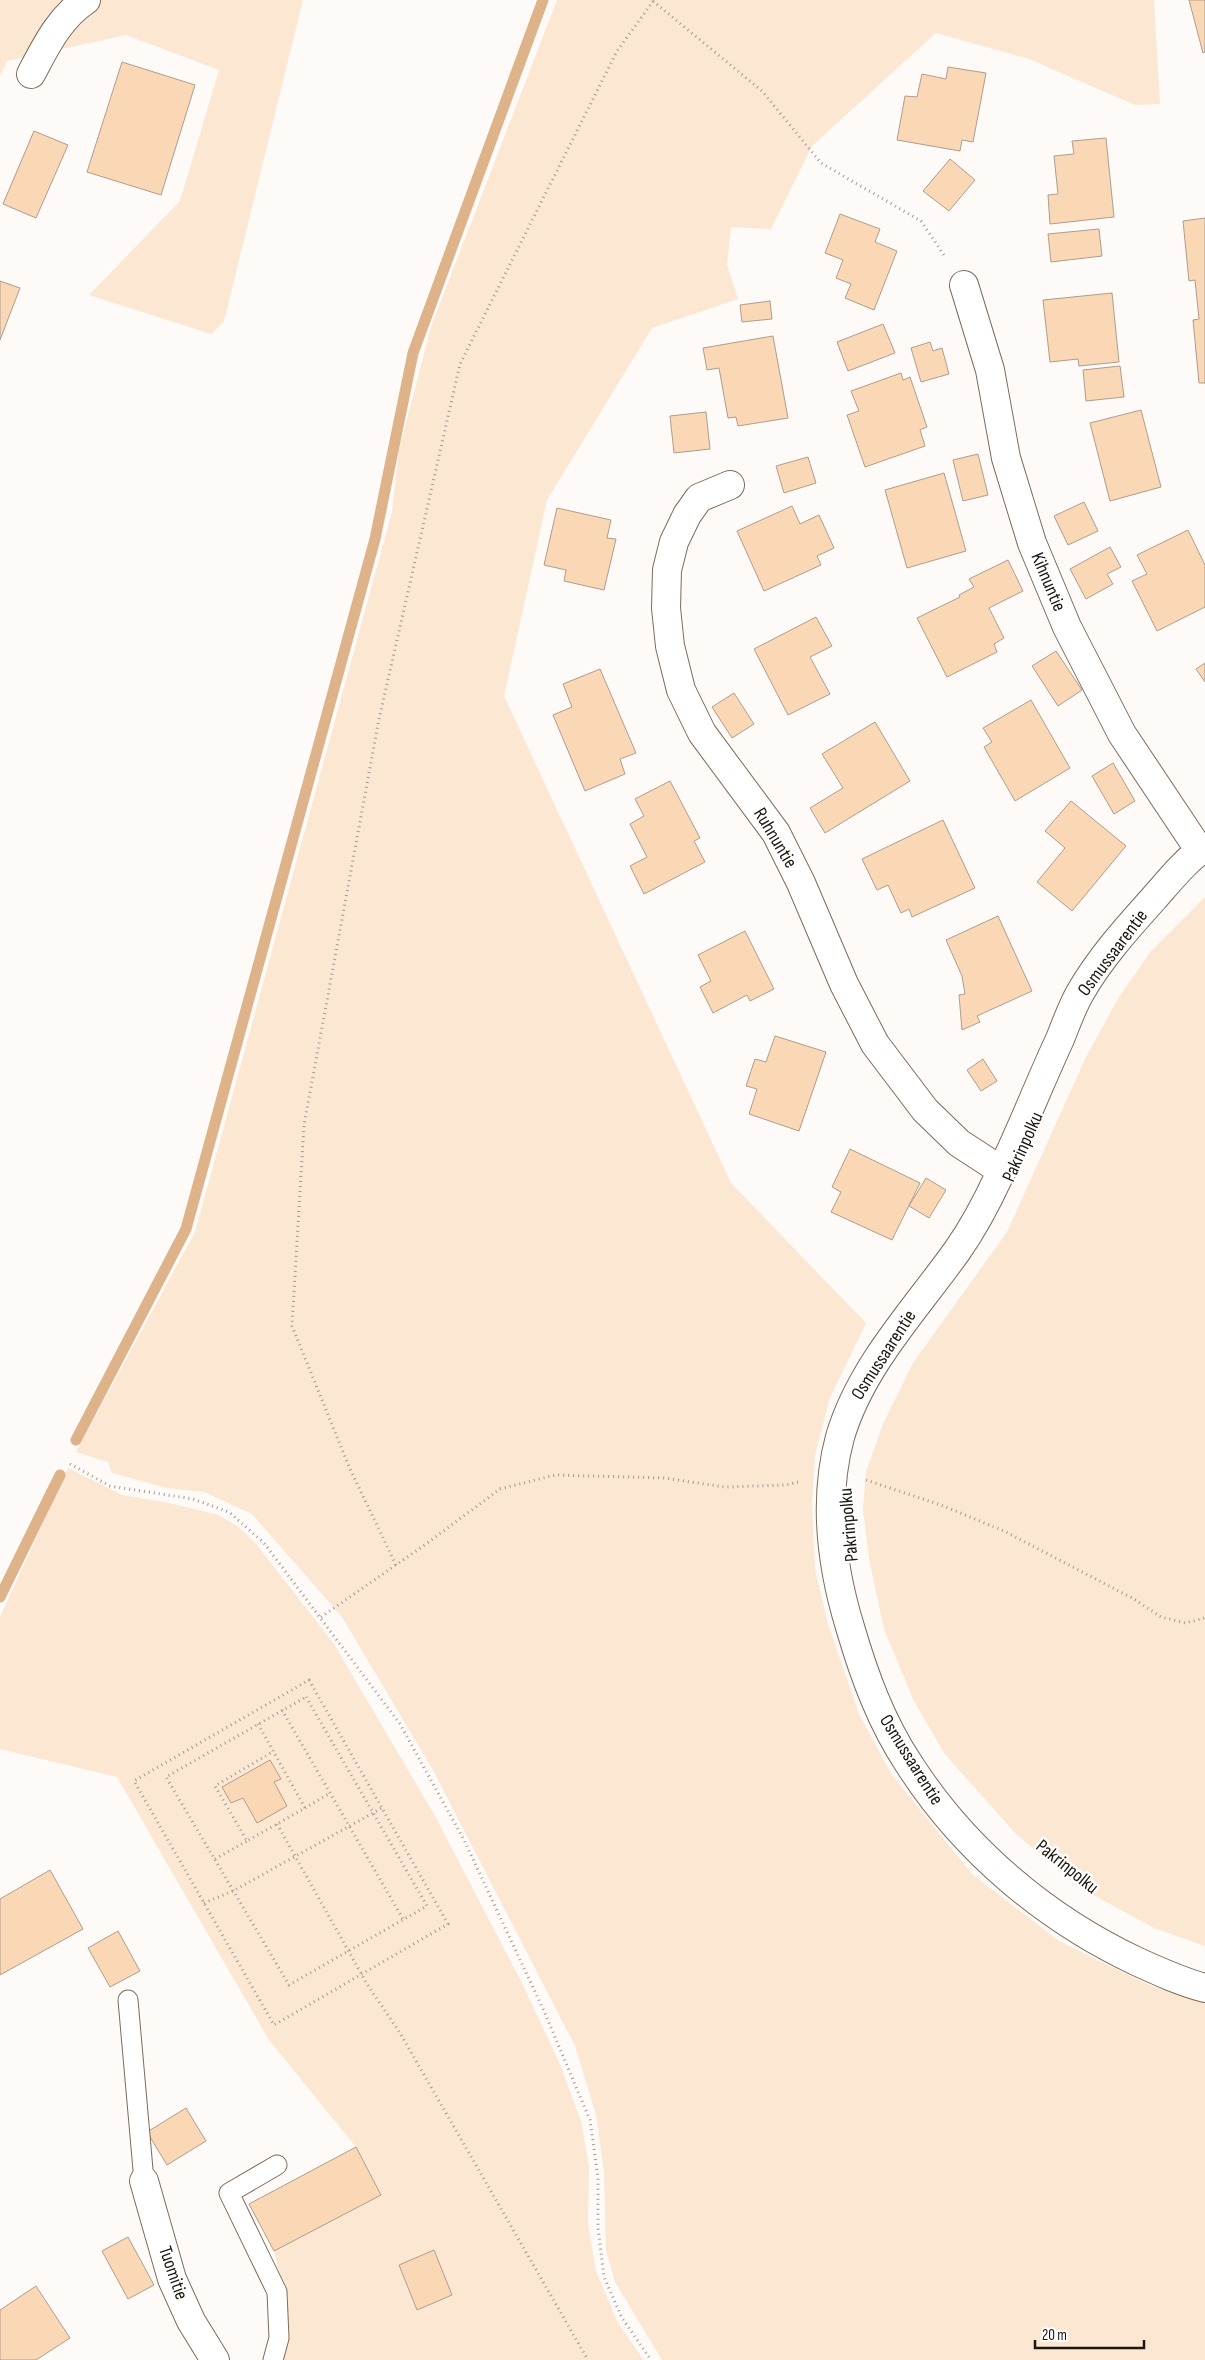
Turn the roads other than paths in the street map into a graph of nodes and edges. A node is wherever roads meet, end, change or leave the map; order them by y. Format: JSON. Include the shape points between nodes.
{"nodes":[{"id":1,"x":86,"y":0,"type":"edge"},
{"id":2,"x":31,"y":74,"type":"dead end"},
{"id":3,"x":964,"y":285,"type":"road end"},
{"id":4,"x":730,"y":485,"type":"dead end"},
{"id":5,"x":1202,"y":849,"type":"edge"},
{"id":6,"x":1002,"y":1171,"type":"junction"},
{"id":7,"x":1205,"y":1988,"type":"edge"},
{"id":8,"x":128,"y":2000,"type":"dead end"},
{"id":9,"x":277,"y":2166,"type":"dead end"},
{"id":10,"x":144,"y":2181,"type":"joint"},
{"id":11,"x":215,"y":2360,"type":"edge"},
{"id":12,"x":274,"y":2360,"type":"edge"}],
"edges":[{"from":1,"to":2,"type":"street","via":[[57,27]]},
{"from":3,"to":5,"type":"street","name":"Kihnuntie","via":[[990,370],[1006,458],[1042,568],[1067,627],[1122,734]]},
{"from":4,"to":6,"type":"street","name":"Ruhnuntie","via":[[699,498],[674,542],[667,570],[670,646],[680,690],[702,733],[776,832],[844,984],[875,1044],[925,1110],[959,1143]]},
{"from":5,"to":6,"type":"street","name":"Osmussaarentie","via":[[1137,917],[1080,994]]},
{"from":6,"to":7,"type":"street","name":"Osmussaarentie","via":[[958,1249],[870,1371],[852,1403],[840,1437],[832,1476],[830,1531],[840,1594],[866,1679],[889,1730],[942,1810],[965,1837],[1021,1888],[1064,1921],[1154,1970]]},
{"from":8,"to":10,"type":"lane"},
{"from":9,"to":12,"type":"lane","via":[[229,2193],[277,2292],[278,2338]]},
{"from":10,"to":11,"type":"street","name":"Tuomitie","via":[[172,2279],[191,2321]]}]}
